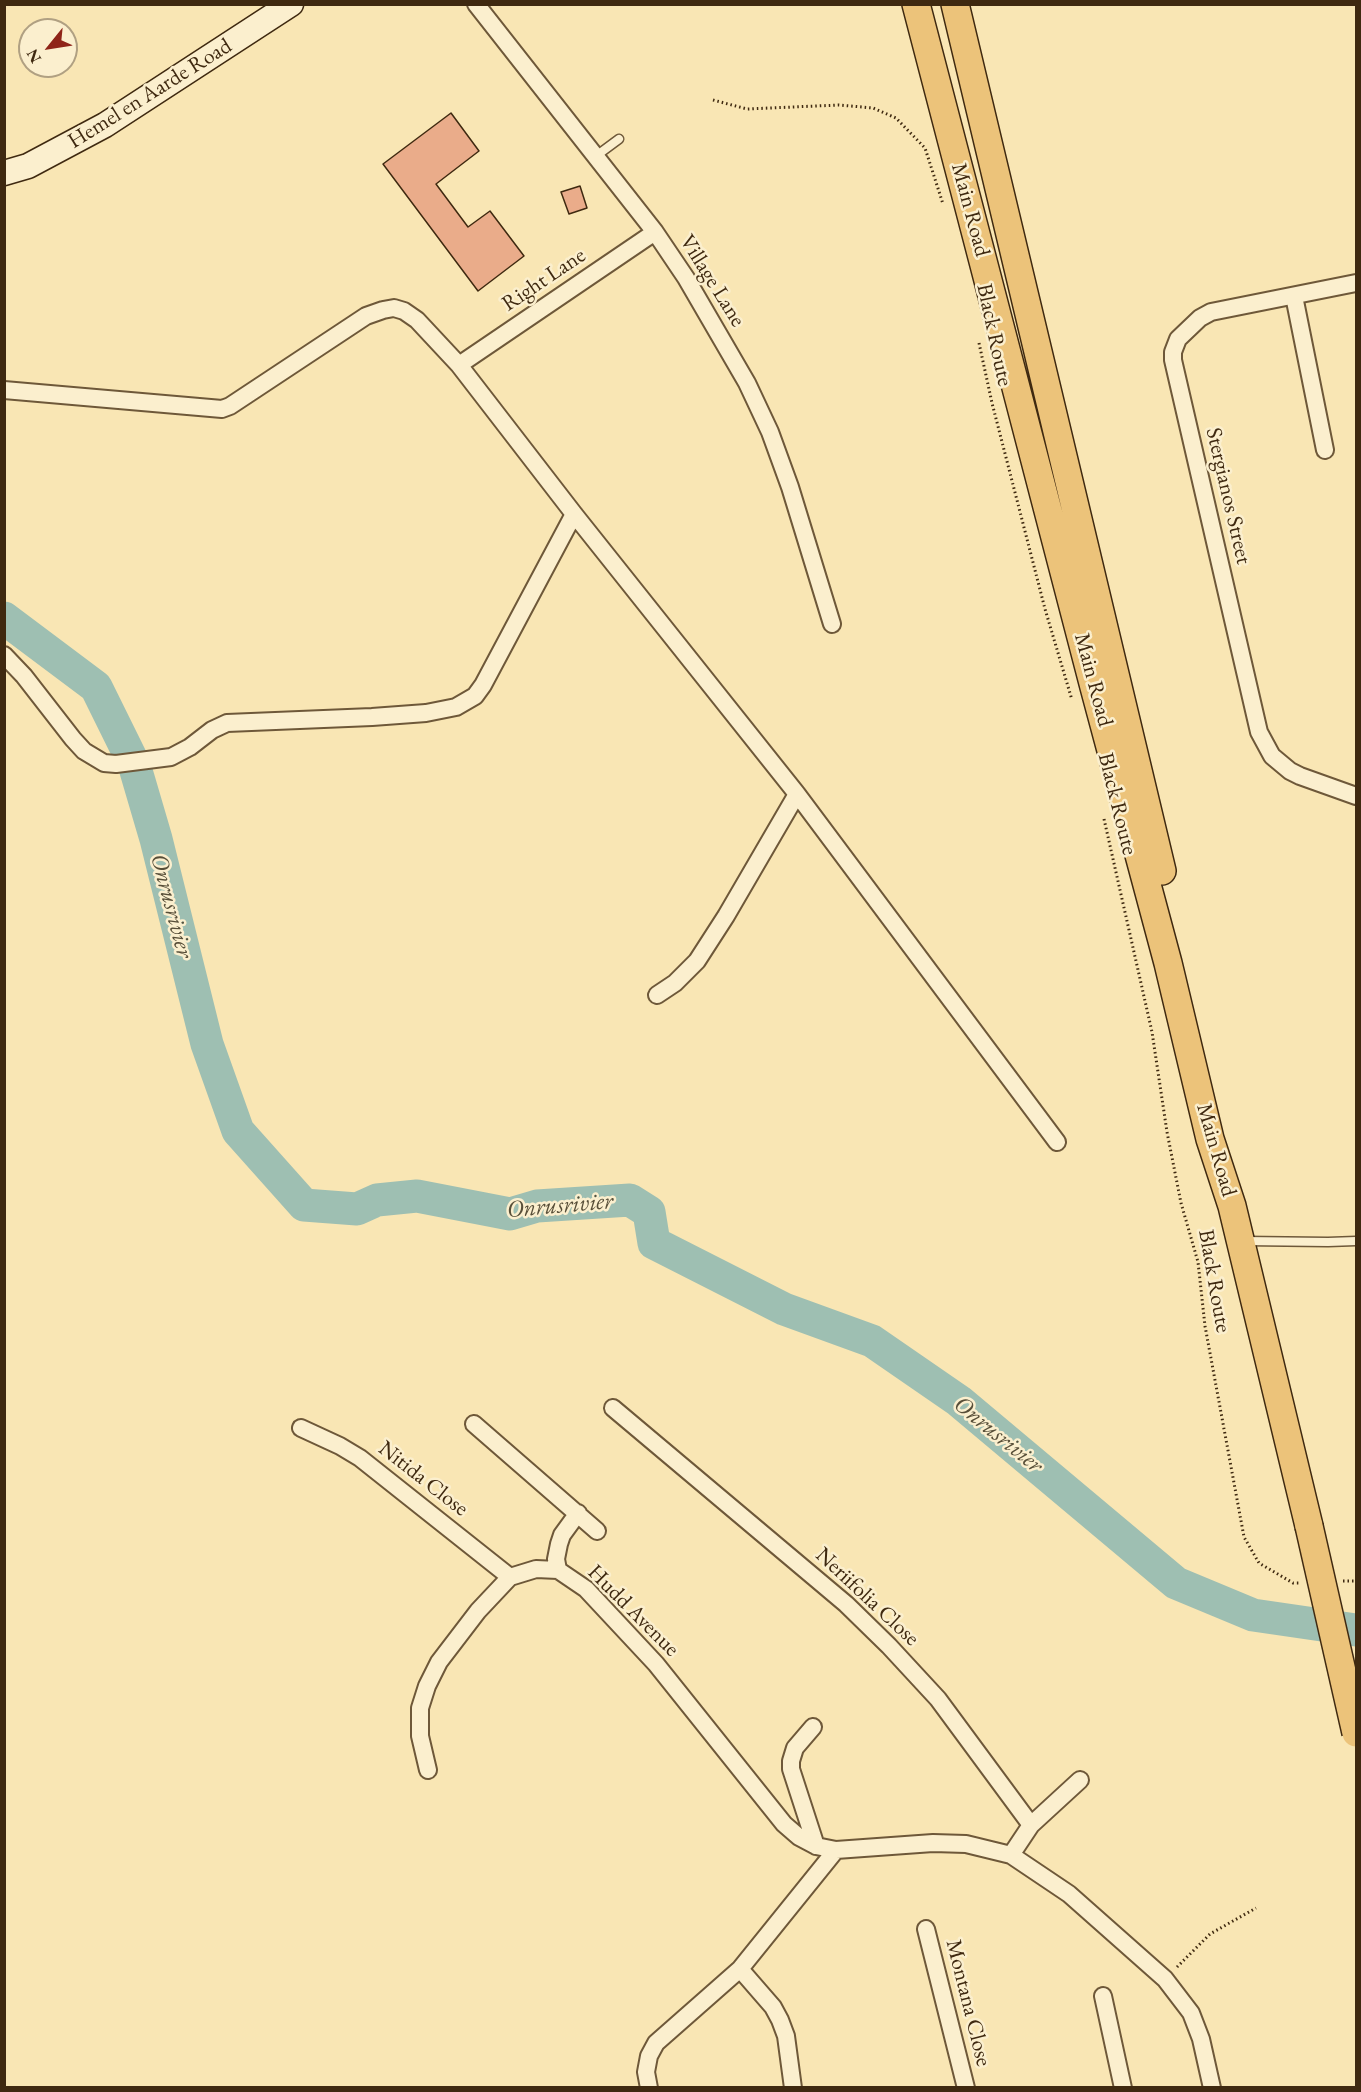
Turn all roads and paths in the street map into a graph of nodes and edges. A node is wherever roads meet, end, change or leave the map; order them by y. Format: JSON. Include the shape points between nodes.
{"nodes":[{"id":1,"x":291,"y":4,"type":"edge"},
{"id":2,"x":476,"y":4,"type":"edge"},
{"id":3,"x":916,"y":4,"type":"edge"},
{"id":4,"x":955,"y":4,"type":"edge"},
{"id":5,"x":713,"y":100,"type":"dead end"},
{"id":6,"x":619,"y":139,"type":"dead end"},
{"id":7,"x":596,"y":156,"type":"junction"},
{"id":8,"x":4,"y":173,"type":"edge"},
{"id":9,"x":945,"y":208,"type":"dead end"},
{"id":10,"x":655,"y":232,"type":"junction"},
{"id":11,"x":1356,"y":283,"type":"edge"},
{"id":12,"x":1294,"y":296,"type":"junction"},
{"id":13,"x":977,"y":333,"type":"dead end"},
{"id":14,"x":459,"y":365,"type":"junction"},
{"id":15,"x":4,"y":390,"type":"edge"},
{"id":16,"x":1325,"y":450,"type":"dead end"},
{"id":17,"x":574,"y":514,"type":"junction"},
{"id":18,"x":832,"y":624,"type":"dead end"},
{"id":19,"x":4,"y":655,"type":"edge"},
{"id":20,"x":1072,"y":700,"type":"dead end"},
{"id":21,"x":797,"y":794,"type":"junction"},
{"id":22,"x":1356,"y":796,"type":"edge"},
{"id":23,"x":1102,"y":812,"type":"dead end"},
{"id":24,"x":657,"y":995,"type":"dead end"},
{"id":25,"x":1057,"y":1142,"type":"dead end"},
{"id":26,"x":1232,"y":1206,"type":"junction"},
{"id":27,"x":1240,"y":1241,"type":"junction"},
{"id":28,"x":1356,"y":1241,"type":"edge"},
{"id":29,"x":613,"y":1408,"type":"dead end"},
{"id":30,"x":474,"y":1424,"type":"dead end"},
{"id":31,"x":301,"y":1428,"type":"dead end"},
{"id":32,"x":578,"y":1513,"type":"junction"},
{"id":33,"x":597,"y":1531,"type":"dead end"},
{"id":34,"x":558,"y":1570,"type":"junction"},
{"id":35,"x":510,"y":1577,"type":"junction"},
{"id":36,"x":1335,"y":1581,"type":"dead end"},
{"id":37,"x":1356,"y":1581,"type":"edge"},
{"id":38,"x":1304,"y":1582,"type":"dead end"},
{"id":39,"x":813,"y":1727,"type":"dead end"},
{"id":40,"x":1356,"y":1733,"type":"edge"},
{"id":41,"x":428,"y":1770,"type":"dead end"},
{"id":42,"x":1080,"y":1780,"type":"dead end"},
{"id":43,"x":1031,"y":1825,"type":"junction"},
{"id":44,"x":816,"y":1846,"type":"junction"},
{"id":45,"x":836,"y":1850,"type":"junction"},
{"id":46,"x":1011,"y":1855,"type":"junction"},
{"id":47,"x":1256,"y":1908,"type":"dead end"},
{"id":48,"x":926,"y":1929,"type":"dead end"},
{"id":49,"x":740,"y":1969,"type":"junction"},
{"id":50,"x":1165,"y":1979,"type":"junction"},
{"id":51,"x":1103,"y":1996,"type":"dead end"},
{"id":52,"x":649,"y":2088,"type":"edge"},
{"id":53,"x":793,"y":2088,"type":"edge"},
{"id":54,"x":966,"y":2088,"type":"edge"},
{"id":55,"x":1123,"y":2088,"type":"edge"},
{"id":56,"x":1212,"y":2088,"type":"edge"}],
"edges":[{"from":1,"to":8,"type":"main road","name":"Hemel en Aarde Road","via":[[105,125],[28,166]]},
{"from":2,"to":7,"type":"street","name":"Village Lane"},
{"from":3,"to":26,"type":"main road","name":"Main Road","via":[[1168,963],[1210,1140]]},
{"from":4,"to":26,"type":"main road","name":"Main Road","via":[[1220,1110],[1232,1166]]},
{"from":5,"to":9,"type":"path","via":[[747,109],[839,105],[873,108],[896,118],[925,148]]},
{"from":6,"to":7,"type":"lane"},
{"from":7,"to":10,"type":"street","name":"Village Lane"},
{"from":10,"to":14,"type":"street","name":"Right Lane"},
{"from":10,"to":18,"type":"street","name":"Village Lane","via":[[747,383],[770,432]]},
{"from":11,"to":12,"type":"street","name":"Stergianos Street"},
{"from":12,"to":16,"type":"street"},
{"from":12,"to":22,"type":"street","name":"Stergianos Street","via":[[1205,315],[1178,339],[1173,360],[1259,732],[1272,756],[1290,771]]},
{"from":13,"to":20,"type":"path","name":"Black Route","via":[[1045,609]]},
{"from":14,"to":15,"type":"street","via":[[417,320],[393,308],[366,316],[222,409]]},
{"from":14,"to":17,"type":"street"},
{"from":17,"to":19,"type":"street","via":[[483,686],[456,707],[426,713],[226,723],[171,757],[104,763],[84,751]]},
{"from":17,"to":21,"type":"street"},
{"from":21,"to":24,"type":"street","via":[[697,961]]},
{"from":21,"to":25,"type":"street"},
{"from":23,"to":38,"type":"path","name":"Black Route","via":[[1152,1032],[1181,1203],[1198,1262],[1205,1326],[1244,1537],[1259,1563],[1293,1583]]},
{"from":26,"to":27,"type":"main road"},
{"from":27,"to":28,"type":"lane"},
{"from":27,"to":40,"type":"main road","bridge":true},
{"from":29,"to":43,"type":"street","name":"Neriifolia Close","via":[[846,1604],[889,1646],[938,1699]]},
{"from":30,"to":32,"type":"street"},
{"from":31,"to":35,"type":"street","name":"Nitida Close","via":[[360,1458]]},
{"from":32,"to":33,"type":"street"},
{"from":32,"to":34,"type":"street","via":[[562,1535],[556,1559]]},
{"from":34,"to":35,"type":"street","name":"Hudd Avenue","via":[[536,1569]]},
{"from":34,"to":44,"type":"street","name":"Hudd Avenue","via":[[586,1590],[656,1664],[784,1824]]},
{"from":35,"to":41,"type":"street","via":[[457,1637],[427,1686],[420,1708],[420,1736]]},
{"from":36,"to":37,"type":"path"},
{"from":39,"to":44,"type":"street","via":[[795,1748],[791,1769]]},
{"from":42,"to":43,"type":"street"},
{"from":43,"to":46,"type":"street"},
{"from":44,"to":45,"type":"street","name":"Hudd Avenue"},
{"from":45,"to":46,"type":"street","name":"Hudd Avenue","via":[[933,1843],[966,1844]]},
{"from":45,"to":49,"type":"street"},
{"from":46,"to":50,"type":"street","name":"Hudd Avenue","via":[[1070,1894]]},
{"from":47,"to":50,"type":"path","via":[[1210,1934]]},
{"from":48,"to":54,"type":"street","name":"Montana Close"},
{"from":49,"to":52,"type":"street","via":[[656,2043],[646,2072]]},
{"from":49,"to":53,"type":"street","via":[[780,2020]]},
{"from":50,"to":56,"type":"street","name":"Hudd Avenue","via":[[1191,2013]]},
{"from":51,"to":55,"type":"street"}]}
